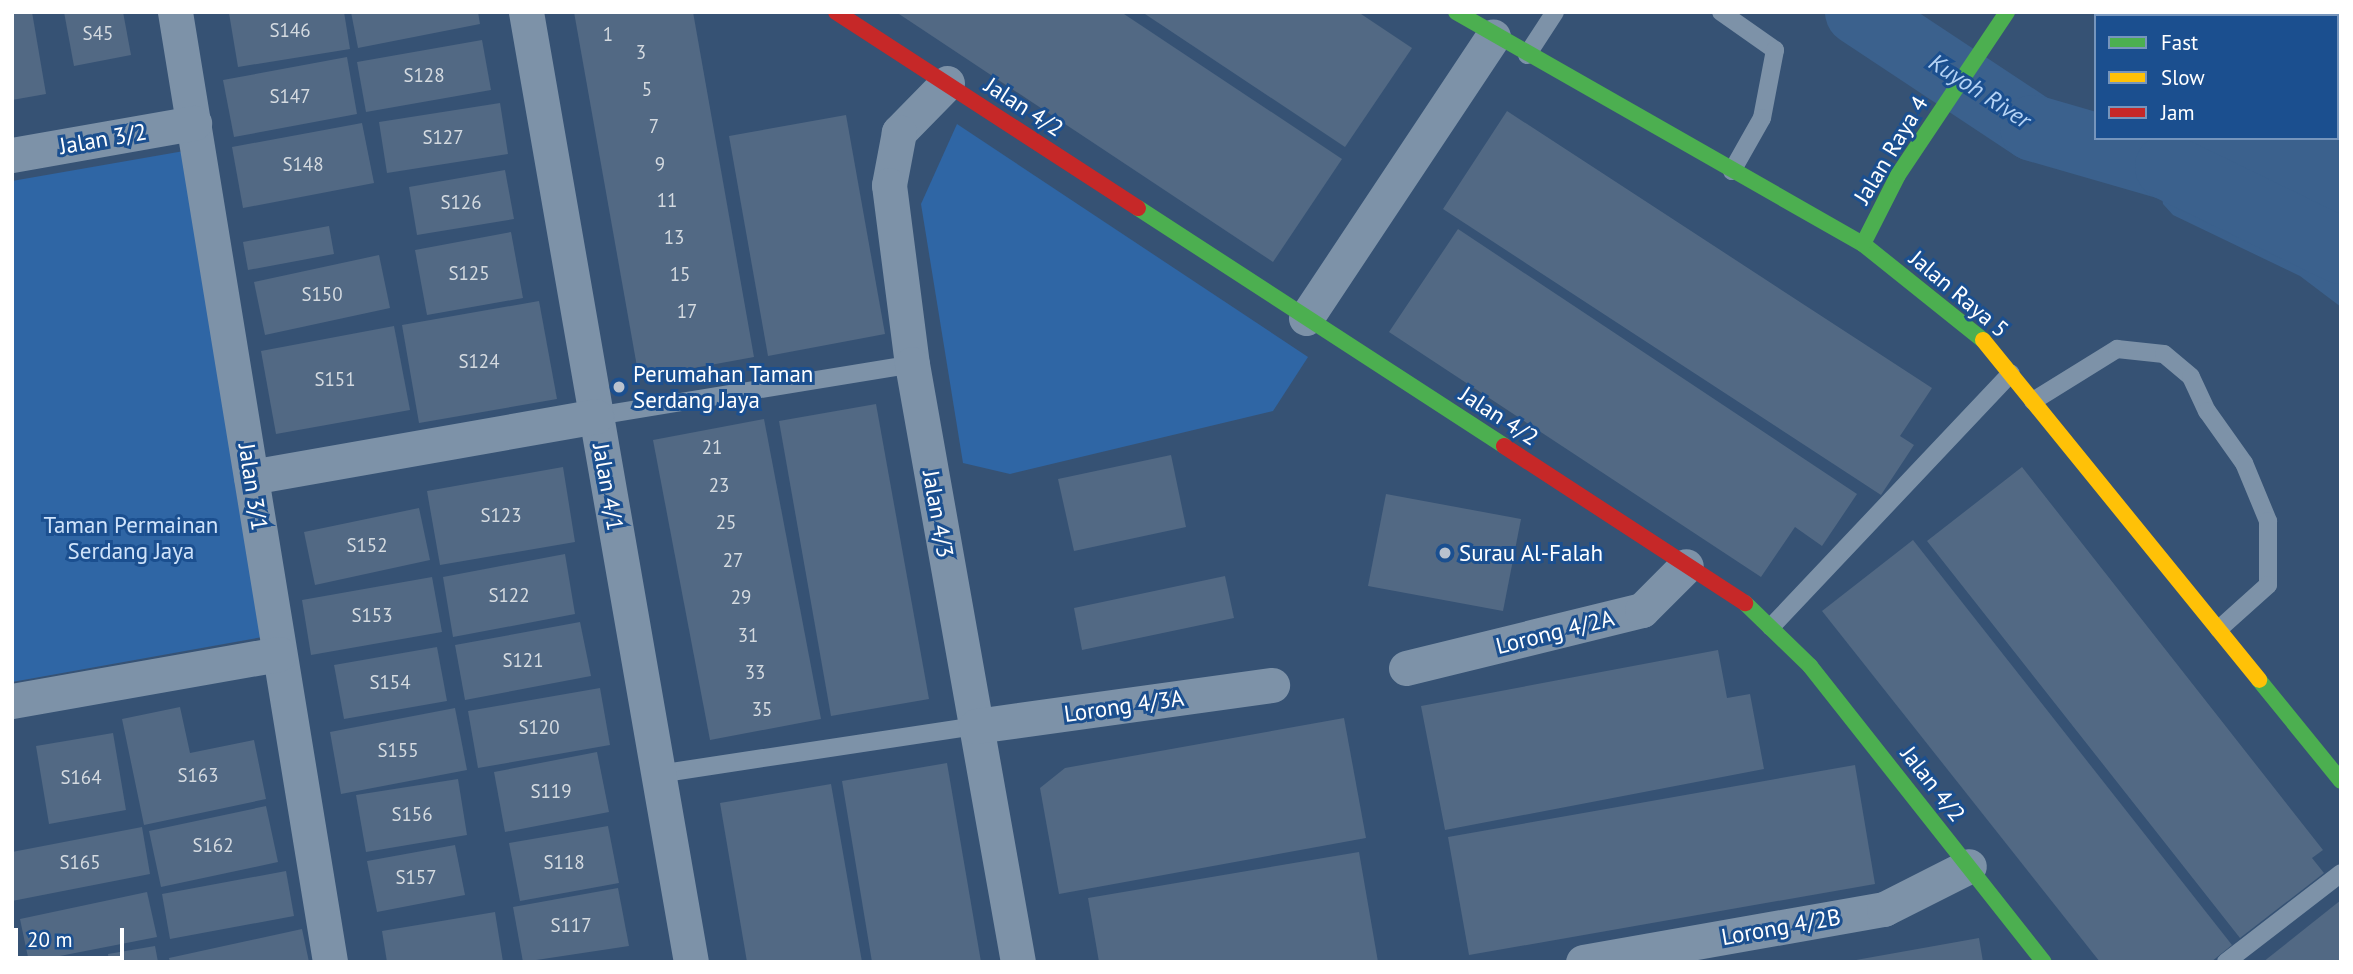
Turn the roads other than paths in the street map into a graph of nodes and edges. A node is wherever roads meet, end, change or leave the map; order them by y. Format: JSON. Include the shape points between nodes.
{"nodes":[{"id":1,"x":174,"y":12,"type":"edge"},
{"id":2,"x":526,"y":12,"type":"edge"},
{"id":3,"x":836,"y":12,"type":"edge"},
{"id":4,"x":1456,"y":12,"type":"edge"},
{"id":5,"x":1555,"y":12,"type":"edge"},
{"id":6,"x":1721,"y":12,"type":"edge"},
{"id":7,"x":2007,"y":12,"type":"edge"},
{"id":8,"x":1493,"y":37,"type":"junction"},
{"id":9,"x":1527,"y":55,"type":"junction"},
{"id":10,"x":947,"y":83,"type":"junction"},
{"id":11,"x":194,"y":123,"type":"junction"},
{"id":12,"x":12,"y":155,"type":"edge"},
{"id":13,"x":1732,"y":171,"type":"junction"},
{"id":14,"x":1863,"y":244,"type":"junction"},
{"id":15,"x":1306,"y":318,"type":"junction"},
{"id":16,"x":912,"y":364,"type":"junction"},
{"id":17,"x":2011,"y":373,"type":"junction"},
{"id":18,"x":2033,"y":401,"type":"junction"},
{"id":19,"x":596,"y":416,"type":"junction"},
{"id":20,"x":251,"y":477,"type":"junction"},
{"id":21,"x":1686,"y":566,"type":"junction"},
{"id":22,"x":1771,"y":627,"type":"junction"},
{"id":23,"x":2219,"y":629,"type":"junction"},
{"id":24,"x":279,"y":654,"type":"junction"},
{"id":25,"x":1406,"y":668,"type":"dead end"},
{"id":26,"x":1272,"y":685,"type":"dead end"},
{"id":27,"x":12,"y":701,"type":"edge"},
{"id":28,"x":976,"y":726,"type":"junction"},
{"id":29,"x":658,"y":774,"type":"junction"},
{"id":30,"x":2341,"y":780,"type":"edge"},
{"id":31,"x":1969,"y":866,"type":"junction"},
{"id":32,"x":2341,"y":873,"type":"edge"},
{"id":33,"x":330,"y":962,"type":"edge"},
{"id":34,"x":691,"y":962,"type":"edge"},
{"id":35,"x":1018,"y":962,"type":"edge"},
{"id":36,"x":1583,"y":962,"type":"edge"},
{"id":37,"x":2044,"y":962,"type":"edge"},
{"id":38,"x":2226,"y":962,"type":"edge"}],
"edges":[{"from":1,"to":11,"type":"street","name":"Jalan 3/1"},
{"from":2,"to":19,"type":"street","name":"Jalan 4/1"},
{"from":3,"to":10,"type":"street","name":"Jalan 4/2"},
{"from":4,"to":8,"type":"street","name":"Jalan Raya 5"},
{"from":5,"to":9,"type":"lane"},
{"from":6,"to":13,"type":"lane","via":[[1775,50],[1762,118]]},
{"from":7,"to":14,"type":"street","name":"Jalan Raya 4","via":[[1898,175]]},
{"from":8,"to":9,"type":"street","name":"Jalan Raya 5"},
{"from":8,"to":15,"type":"street"},
{"from":9,"to":13,"type":"street","name":"Jalan Raya 5"},
{"from":10,"to":15,"type":"street","name":"Jalan 4/2"},
{"from":10,"to":16,"type":"street","name":"Jalan 4/3","via":[[899,132],[889,185]]},
{"from":11,"to":12,"type":"street","name":"Jalan 3/2"},
{"from":11,"to":20,"type":"street","name":"Jalan 3/1"},
{"from":13,"to":14,"type":"street","name":"Jalan Raya 5"},
{"from":14,"to":17,"type":"street","name":"Jalan Raya 5","via":[[1987,344]]},
{"from":15,"to":21,"type":"street","name":"Jalan 4/2"},
{"from":16,"to":19,"type":"lane"},
{"from":16,"to":28,"type":"street","name":"Jalan 4/3"},
{"from":17,"to":18,"type":"street","name":"Jalan Raya 5"},
{"from":17,"to":22,"type":"lane"},
{"from":18,"to":23,"type":"street","name":"Jalan Raya 5"},
{"from":18,"to":23,"type":"lane","via":[[2116,349],[2164,354],[2190,377],[2207,411],[2244,463],[2268,521],[2268,585]]},
{"from":19,"to":20,"type":"street"},
{"from":19,"to":29,"type":"street","name":"Jalan 4/1"},
{"from":20,"to":24,"type":"street","name":"Jalan 3/1"},
{"from":21,"to":22,"type":"street","name":"Jalan 4/2","via":[[1750,606]]},
{"from":21,"to":25,"type":"street","name":"Lorong 4/2A","via":[[1642,610]]},
{"from":22,"to":31,"type":"street","name":"Jalan 4/2","via":[[1810,666]]},
{"from":23,"to":30,"type":"street","name":"Jalan Raya 5"},
{"from":24,"to":27,"type":"street"},
{"from":24,"to":33,"type":"street","name":"Jalan 3/1"},
{"from":26,"to":28,"type":"street","name":"Lorong 4/3A"},
{"from":28,"to":29,"type":"lane"},
{"from":28,"to":35,"type":"street","name":"Jalan 4/3"},
{"from":29,"to":34,"type":"street","name":"Jalan 4/1"},
{"from":31,"to":36,"type":"street","name":"Lorong 4/2B","via":[[1884,909]]},
{"from":31,"to":37,"type":"street","name":"Jalan 4/2"},
{"from":32,"to":38,"type":"lane"}]}
